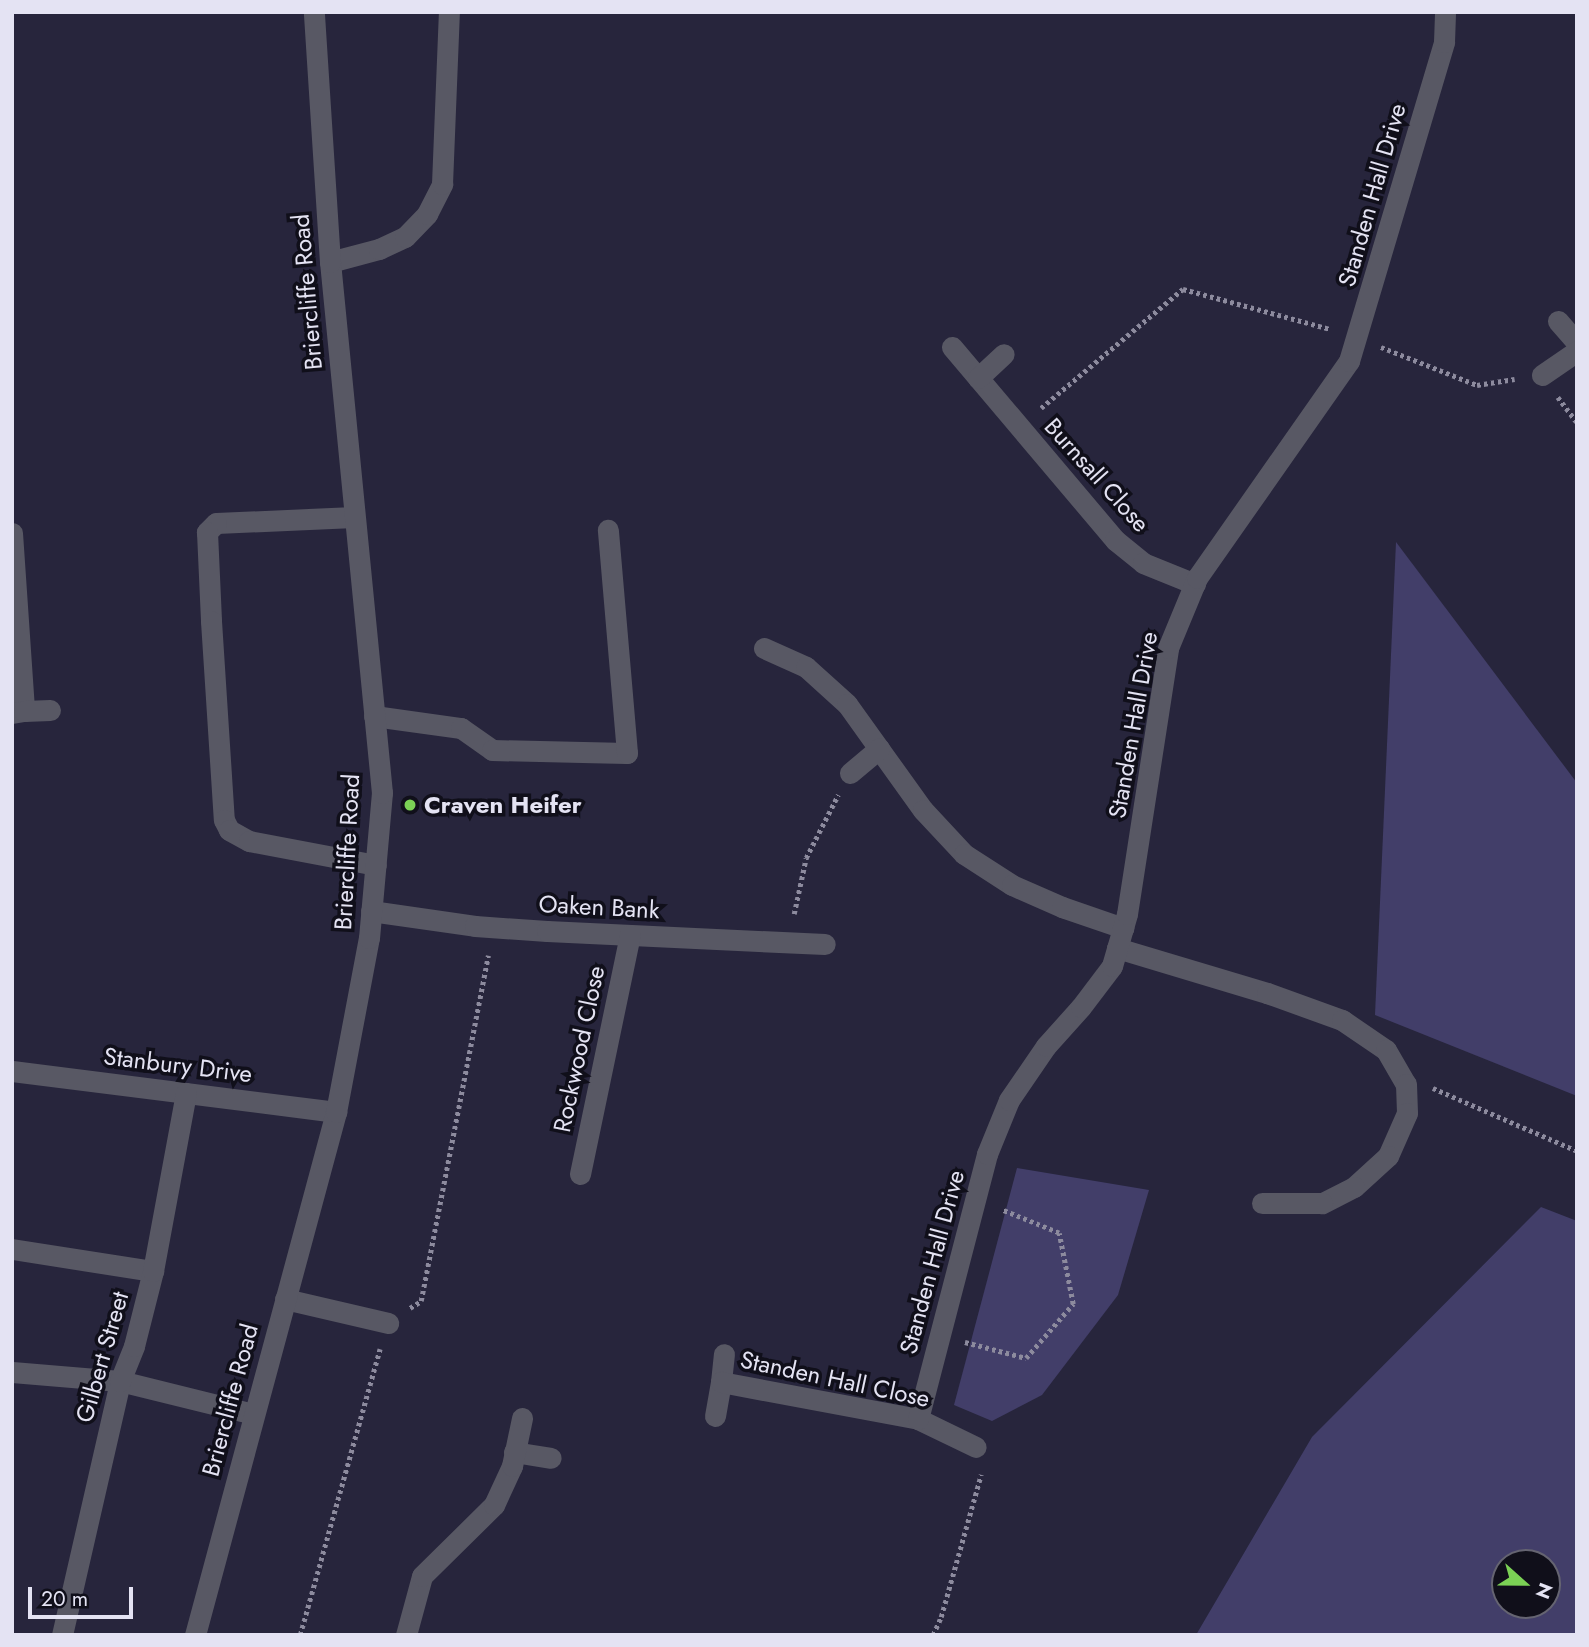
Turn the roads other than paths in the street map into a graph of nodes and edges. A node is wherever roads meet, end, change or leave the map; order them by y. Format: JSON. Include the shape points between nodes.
{"nodes":[{"id":1,"x":314,"y":12,"type":"edge"},
{"id":2,"x":449,"y":12,"type":"edge"},
{"id":3,"x":1445,"y":12,"type":"edge"},
{"id":4,"x":330,"y":262,"type":"junction"},
{"id":5,"x":1558,"y":321,"type":"dead end"},
{"id":6,"x":1577,"y":343,"type":"edge"},
{"id":7,"x":952,"y":347,"type":"dead end"},
{"id":8,"x":1577,"y":351,"type":"edge"},
{"id":9,"x":1004,"y":354,"type":"dead end"},
{"id":10,"x":1542,"y":375,"type":"road end"},
{"id":11,"x":978,"y":378,"type":"junction"},
{"id":12,"x":354,"y":517,"type":"junction"},
{"id":13,"x":608,"y":530,"type":"dead end"},
{"id":14,"x":12,"y":533,"type":"edge"},
{"id":15,"x":1195,"y":584,"type":"junction"},
{"id":16,"x":764,"y":648,"type":"dead end"},
{"id":17,"x":50,"y":710,"type":"dead end"},
{"id":18,"x":18,"y":712,"type":"edge"},
{"id":19,"x":374,"y":716,"type":"junction"},
{"id":20,"x":879,"y":749,"type":"junction"},
{"id":21,"x":850,"y":773,"type":"road end"},
{"id":22,"x":376,"y":865,"type":"junction"},
{"id":23,"x":371,"y":911,"type":"junction"},
{"id":24,"x":630,"y":935,"type":"junction"},
{"id":25,"x":1120,"y":938,"type":"junction"},
{"id":26,"x":825,"y":944,"type":"dead end"},
{"id":27,"x":12,"y":1071,"type":"edge"},
{"id":28,"x":186,"y":1093,"type":"junction"},
{"id":29,"x":336,"y":1112,"type":"junction"},
{"id":30,"x":580,"y":1174,"type":"dead end"},
{"id":31,"x":1262,"y":1203,"type":"dead end"},
{"id":32,"x":12,"y":1249,"type":"edge"},
{"id":33,"x":153,"y":1271,"type":"junction"},
{"id":34,"x":285,"y":1299,"type":"junction"},
{"id":35,"x":388,"y":1323,"type":"road end"},
{"id":36,"x":724,"y":1354,"type":"dead end"},
{"id":37,"x":12,"y":1372,"type":"edge"},
{"id":38,"x":120,"y":1381,"type":"junction"},
{"id":39,"x":721,"y":1382,"type":"junction"},
{"id":40,"x":253,"y":1414,"type":"junction"},
{"id":41,"x":715,"y":1416,"type":"dead end"},
{"id":42,"x":522,"y":1418,"type":"dead end"},
{"id":43,"x":918,"y":1419,"type":"junction"},
{"id":44,"x":976,"y":1447,"type":"road end"},
{"id":45,"x":514,"y":1452,"type":"junction"},
{"id":46,"x":551,"y":1458,"type":"dead end"},
{"id":47,"x":62,"y":1635,"type":"edge"},
{"id":48,"x":195,"y":1635,"type":"edge"},
{"id":49,"x":406,"y":1635,"type":"edge"}],
"edges":[{"from":1,"to":4,"type":"street","name":"Briercliffe Road"},
{"from":2,"to":4,"type":"street","via":[[442,184],[427,214],[405,237]]},
{"from":3,"to":15,"type":"street","name":"Standen Hall Drive","via":[[1444,42],[1357,337],[1343,369]]},
{"from":4,"to":12,"type":"street","name":"Briercliffe Road"},
{"from":5,"to":6,"type":"street"},
{"from":7,"to":11,"type":"street","name":"Burnsall Close"},
{"from":8,"to":10,"type":"street"},
{"from":9,"to":11,"type":"street"},
{"from":11,"to":15,"type":"street","name":"Burnsall Close","via":[[1115,540],[1143,563]]},
{"from":12,"to":19,"type":"street","name":"Briercliffe Road"},
{"from":12,"to":22,"type":"street","via":[[216,523],[207,532],[209,596],[224,820],[229,830],[249,841]]},
{"from":13,"to":19,"type":"street","via":[[627,752],[492,750],[461,728]]},
{"from":14,"to":18,"type":"street"},
{"from":15,"to":25,"type":"street","name":"Standen Hall Drive","via":[[1168,648]]},
{"from":16,"to":20,"type":"street","via":[[806,667],[846,704]]},
{"from":17,"to":18,"type":"street"},
{"from":19,"to":22,"type":"street","name":"Briercliffe Road","via":[[382,793]]},
{"from":20,"to":21,"type":"street"},
{"from":20,"to":25,"type":"street","via":[[923,810],[964,854],[1012,885]]},
{"from":22,"to":23,"type":"street","name":"Briercliffe Road"},
{"from":23,"to":24,"type":"street","name":"Oaken Bank","via":[[491,927]]},
{"from":23,"to":29,"type":"street","name":"Briercliffe Road"},
{"from":24,"to":26,"type":"street","name":"Oaken Bank"},
{"from":24,"to":30,"type":"street","name":"Rockwood Close"},
{"from":25,"to":31,"type":"street","via":[[1342,1020],[1386,1050],[1406,1084],[1408,1113],[1388,1156],[1354,1187],[1322,1203]]},
{"from":25,"to":43,"type":"street","name":"Standen Hall Drive","via":[[1112,966],[1046,1045],[1009,1100],[987,1154]]},
{"from":27,"to":28,"type":"street","name":"Stanbury Drive"},
{"from":28,"to":29,"type":"street","name":"Stanbury Drive"},
{"from":28,"to":33,"type":"street","name":"Gilbert Street"},
{"from":29,"to":34,"type":"street","name":"Briercliffe Road"},
{"from":32,"to":33,"type":"street"},
{"from":33,"to":38,"type":"street","name":"Gilbert Street"},
{"from":34,"to":35,"type":"street"},
{"from":34,"to":40,"type":"street","name":"Briercliffe Road"},
{"from":36,"to":39,"type":"street","name":"Standen Hall Close"},
{"from":37,"to":38,"type":"street"},
{"from":38,"to":40,"type":"street"},
{"from":38,"to":47,"type":"street","name":"Gilbert Street"},
{"from":39,"to":41,"type":"street","name":"Standen Hall Close"},
{"from":39,"to":43,"type":"street","name":"Standen Hall Close"},
{"from":40,"to":48,"type":"street","name":"Briercliffe Road"},
{"from":42,"to":45,"type":"street"},
{"from":43,"to":44,"type":"street","name":"Standen Hall Close"},
{"from":45,"to":46,"type":"street"},
{"from":45,"to":49,"type":"street","via":[[494,1505],[422,1576]]}]}
